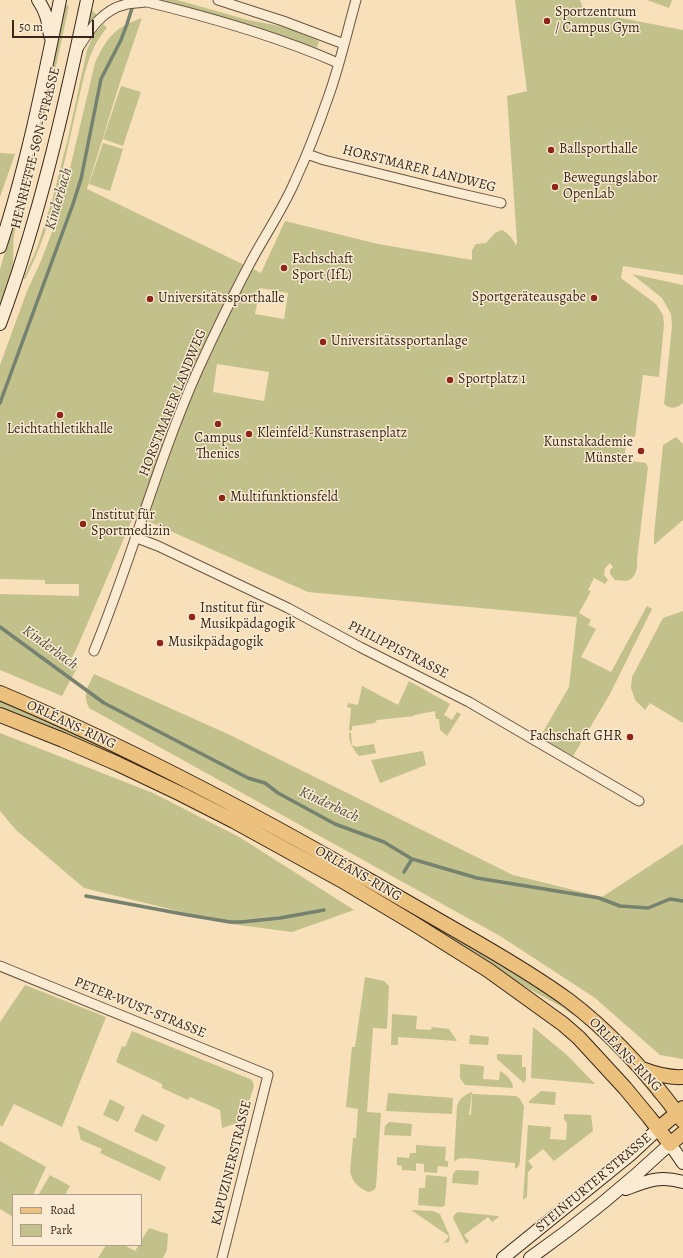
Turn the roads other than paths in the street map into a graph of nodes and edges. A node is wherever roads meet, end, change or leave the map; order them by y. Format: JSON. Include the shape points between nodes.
{"nodes":[{"id":1,"x":38,"y":0,"type":"edge"},
{"id":2,"x":60,"y":0,"type":"edge"},
{"id":3,"x":87,"y":0,"type":"edge"},
{"id":4,"x":218,"y":0,"type":"edge"},
{"id":5,"x":356,"y":0,"type":"edge"},
{"id":6,"x":142,"y":1,"type":"edge"},
{"id":7,"x":344,"y":44,"type":"junction"},
{"id":8,"x":51,"y":46,"type":"junction"},
{"id":9,"x":75,"y":52,"type":"junction"},
{"id":10,"x":338,"y":63,"type":"junction"},
{"id":11,"x":307,"y":154,"type":"junction"},
{"id":12,"x":501,"y":203,"type":"dead end"},
{"id":13,"x":0,"y":247,"type":"edge"},
{"id":14,"x":0,"y":324,"type":"edge"},
{"id":15,"x":137,"y":538,"type":"junction"},
{"id":16,"x":94,"y":651,"type":"dead end"},
{"id":17,"x":0,"y":693,"type":"edge"},
{"id":18,"x":0,"y":715,"type":"edge"},
{"id":19,"x":639,"y":801,"type":"dead end"},
{"id":20,"x":0,"y":966,"type":"edge"},
{"id":21,"x":642,"y":1069,"type":"junction"},
{"id":22,"x":268,"y":1075,"type":"joint"},
{"id":23,"x":683,"y":1077,"type":"edge"},
{"id":24,"x":681,"y":1114,"type":"edge"},
{"id":25,"x":658,"y":1129,"type":"junction"},
{"id":26,"x":683,"y":1132,"type":"edge"},
{"id":27,"x":670,"y":1144,"type":"junction"},
{"id":28,"x":683,"y":1163,"type":"edge"},
{"id":29,"x":683,"y":1182,"type":"edge"},
{"id":30,"x":617,"y":1192,"type":"junction"},
{"id":31,"x":222,"y":1258,"type":"edge"},
{"id":32,"x":504,"y":1258,"type":"edge"},
{"id":33,"x":530,"y":1258,"type":"edge"}],
"edges":[{"from":1,"to":8,"type":"main road","via":[[47,20]]},
{"from":2,"to":8,"type":"main road","name":"HENRIETTE-SON-STRASSE"},
{"from":3,"to":9,"type":"main road","name":"HENRIETTE-SON-STRASSE"},
{"from":4,"to":7,"type":"street"},
{"from":5,"to":7,"type":"street","name":"HORSTMARER LANDWEG"},
{"from":6,"to":9,"type":"street","via":[[112,10],[97,21]]},
{"from":6,"to":10,"type":"street","via":[[279,40]]},
{"from":7,"to":10,"type":"street","name":"HORSTMARER LANDWEG"},
{"from":8,"to":13,"type":"main road","name":"HENRIETTE-SON-STRASSE","via":[[24,165]]},
{"from":9,"to":14,"type":"main road","name":"HENRIETTE-SON-STRASSE","via":[[47,174],[30,235]]},
{"from":10,"to":11,"type":"street","name":"HORSTMARER LANDWEG"},
{"from":11,"to":12,"type":"street","name":"HORSTMARER LANDWEG"},
{"from":11,"to":15,"type":"street","name":"HORSTMARER LANDWEG","via":[[274,223],[248,267],[197,373],[171,436]]},
{"from":15,"to":16,"type":"street","name":"HORSTMARER LANDWEG"},
{"from":15,"to":19,"type":"street","name":"PHILIPPISTRASSE","via":[[288,608],[469,702]]},
{"from":17,"to":21,"type":"main road","name":"ORLÉANS-RING","via":[[108,742],[224,800],[528,972],[593,1021]]},
{"from":18,"to":25,"type":"main road","name":"ORLÉANS-RING","via":[[92,752],[188,797],[341,880],[466,956],[568,1028],[625,1088]]},
{"from":20,"to":22,"type":"street","name":"PETER-WUST-STRASSE"},
{"from":21,"to":23,"type":"main road","via":[[664,1076]]},
{"from":21,"to":24,"type":"main road","name":"ORLÉANS-RING"},
{"from":22,"to":31,"type":"street","name":"KAPUZINERSTRASSE"},
{"from":24,"to":25,"type":"main road","name":"STEINFURTER STRASSE"},
{"from":25,"to":27,"type":"main road","name":"ORLÉANS-RING"},
{"from":25,"to":32,"type":"main road","name":"STEINFURTER STRASSE"},
{"from":26,"to":27,"type":"main road","name":"STEINFURTER STRASSE"},
{"from":27,"to":28,"type":"main road"},
{"from":27,"to":30,"type":"main road","name":"STEINFURTER STRASSE"},
{"from":29,"to":30,"type":"main road","via":[[667,1178],[655,1179]]},
{"from":30,"to":33,"type":"main road","name":"STEINFURTER STRASSE"}]}
